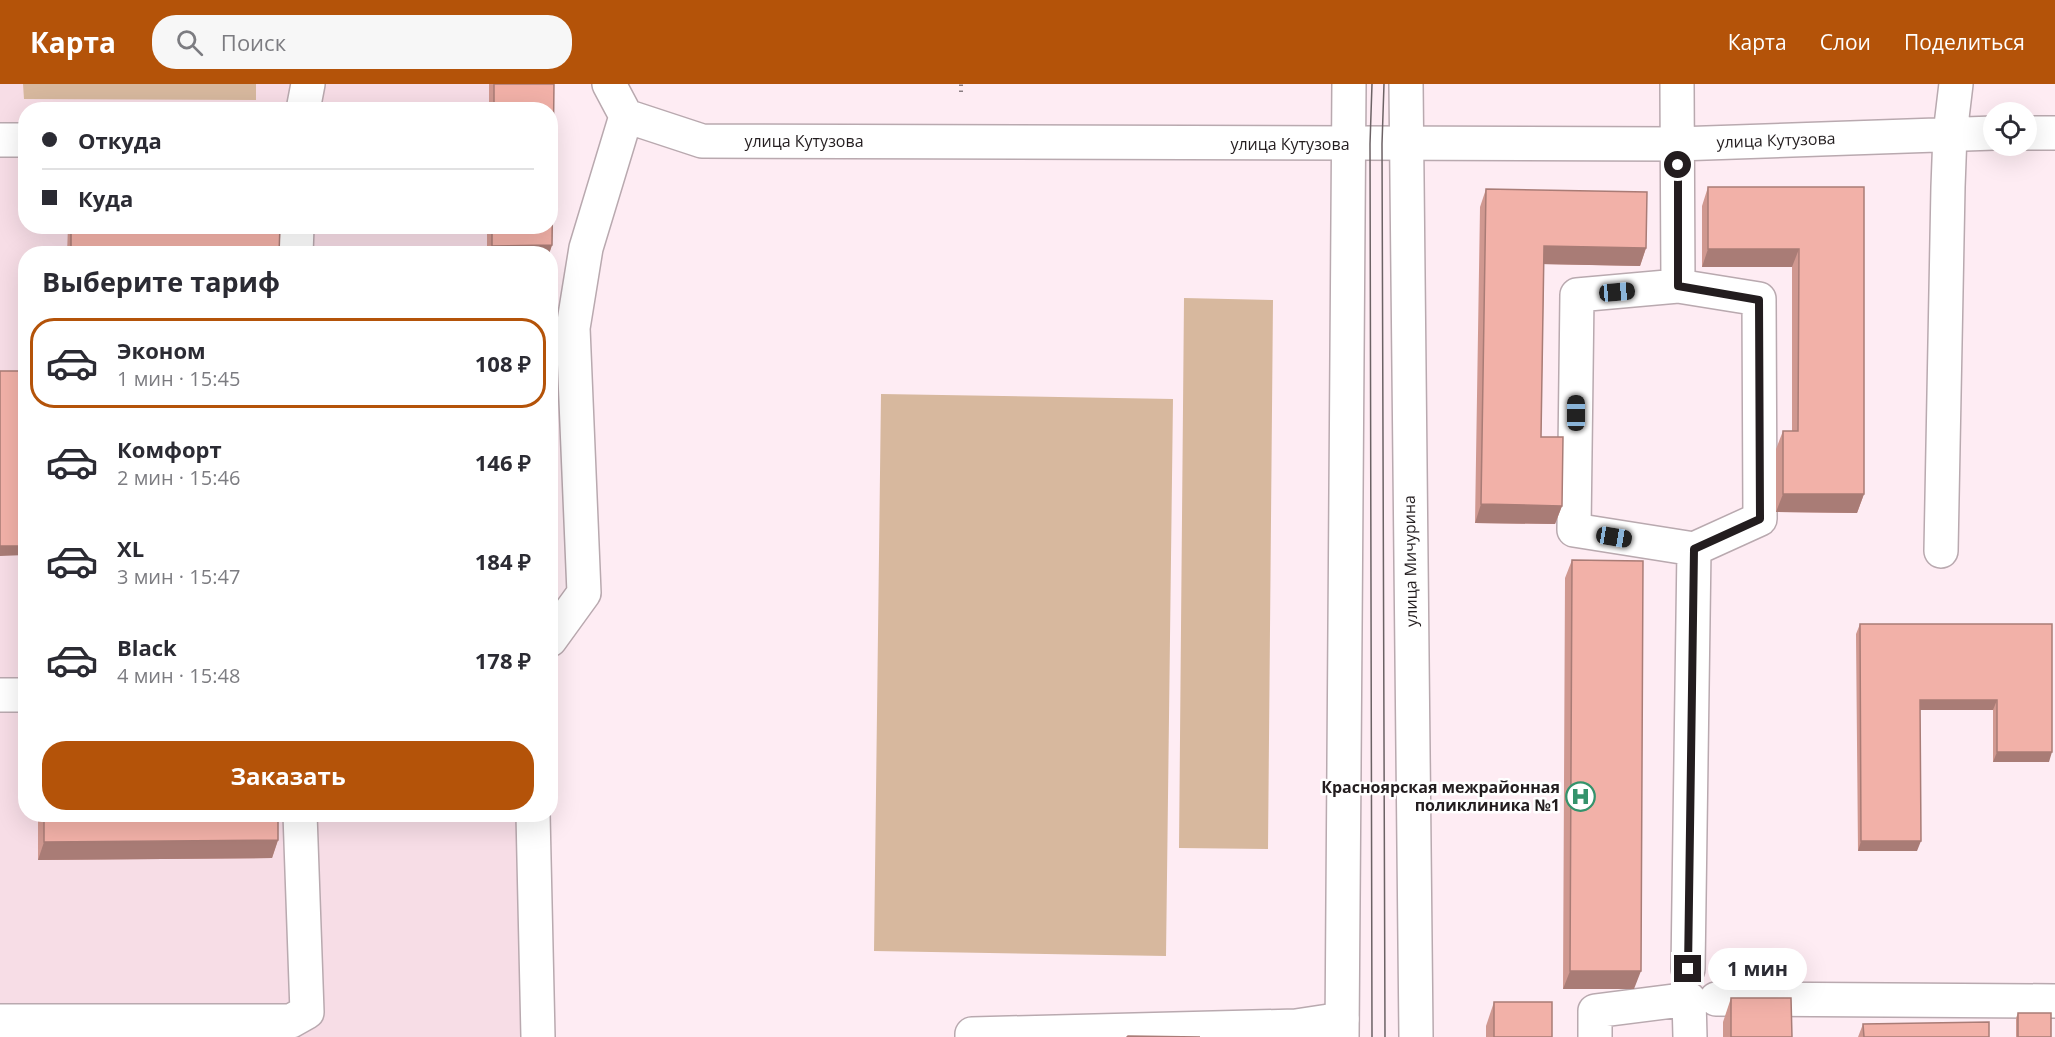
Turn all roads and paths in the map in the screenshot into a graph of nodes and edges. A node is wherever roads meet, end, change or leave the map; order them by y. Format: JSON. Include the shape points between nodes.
{"nodes":[{"id":1,"x":308,"y":84,"type":"edge"},
{"id":2,"x":609,"y":84,"type":"edge"},
{"id":3,"x":962,"y":84,"type":"edge"},
{"id":4,"x":1349,"y":84,"type":"edge"},
{"id":5,"x":1406,"y":84,"type":"edge"},
{"id":6,"x":1677,"y":84,"type":"edge"},
{"id":7,"x":1956,"y":84,"type":"edge"},
{"id":8,"x":961,"y":92,"type":"dead end"},
{"id":9,"x":305,"y":102,"type":"edge"},
{"id":10,"x":626,"y":116,"type":"junction"},
{"id":11,"x":1983,"y":133,"type":"edge"},
{"id":12,"x":2037,"y":133,"type":"edge"},
{"id":13,"x":2055,"y":133,"type":"edge"},
{"id":14,"x":1950,"y":134,"type":"junction"},
{"id":15,"x":0,"y":140,"type":"edge"},
{"id":16,"x":18,"y":140,"type":"edge"},
{"id":17,"x":1347,"y":143,"type":"junction"},
{"id":18,"x":1406,"y":144,"type":"junction"},
{"id":19,"x":1677,"y":144,"type":"junction"},
{"id":20,"x":1678,"y":286,"type":"junction"},
{"id":21,"x":1694,"y":549,"type":"junction"},
{"id":22,"x":1941,"y":551,"type":"dead end"},
{"id":23,"x":558,"y":629,"type":"edge"},
{"id":24,"x":0,"y":695,"type":"edge"},
{"id":25,"x":18,"y":695,"type":"edge"},
{"id":26,"x":300,"y":822,"type":"edge"},
{"id":27,"x":533,"y":822,"type":"edge"},
{"id":28,"x":1688,"y":969,"type":"dead end"},
{"id":29,"x":1716,"y":999,"type":"dead end"},
{"id":30,"x":2055,"y":1000,"type":"edge"},
{"id":31,"x":0,"y":1021,"type":"edge"},
{"id":32,"x":1342,"y":1028,"type":"edge"},
{"id":33,"x":538,"y":1037,"type":"edge"},
{"id":34,"x":972,"y":1037,"type":"edge"},
{"id":35,"x":1416,"y":1037,"type":"edge"},
{"id":36,"x":1595,"y":1037,"type":"edge"},
{"id":37,"x":1690,"y":1037,"type":"edge"}],
"edges":[{"from":1,"to":9,"type":"main road"},
{"from":2,"to":10,"type":"main road"},
{"from":3,"to":8,"type":"path"},
{"from":4,"to":17,"type":"main road"},
{"from":5,"to":18,"type":"main road","name":"улица Мичурина"},
{"from":6,"to":19,"type":"main road"},
{"from":7,"to":14,"type":"main road"},
{"from":10,"to":17,"type":"main road","name":"улица Кутузова","via":[[702,141]]},
{"from":10,"to":23,"type":"main road","via":[[586,248],[573,328],[584,593]]},
{"from":11,"to":14,"type":"main road","name":"улица Кутузова"},
{"from":12,"to":13,"type":"main road"},
{"from":14,"to":19,"type":"main road","name":"улица Кутузова"},
{"from":14,"to":22,"type":"main road"},
{"from":15,"to":16,"type":"main road"},
{"from":17,"to":18,"type":"main road","name":"улица Кутузова"},
{"from":17,"to":32,"type":"main road"},
{"from":18,"to":19,"type":"main road","name":"улица Кутузова"},
{"from":18,"to":35,"type":"main road","name":"улица Мичурина"},
{"from":19,"to":20,"type":"main road"},
{"from":20,"to":21,"type":"main road","via":[[1759,300],[1760,519]]},
{"from":20,"to":21,"type":"main road","via":[[1577,295],[1574,531]]},
{"from":21,"to":28,"type":"main road"},
{"from":24,"to":25,"type":"main road"},
{"from":26,"to":31,"type":"main road","via":[[307,1012],[291,1021]]},
{"from":27,"to":33,"type":"main road"},
{"from":29,"to":30,"type":"main road"},
{"from":32,"to":34,"type":"main road","via":[[1296,1026]]},
{"from":36,"to":37,"type":"main road","via":[[1595,1011],[1689,999]]}]}
